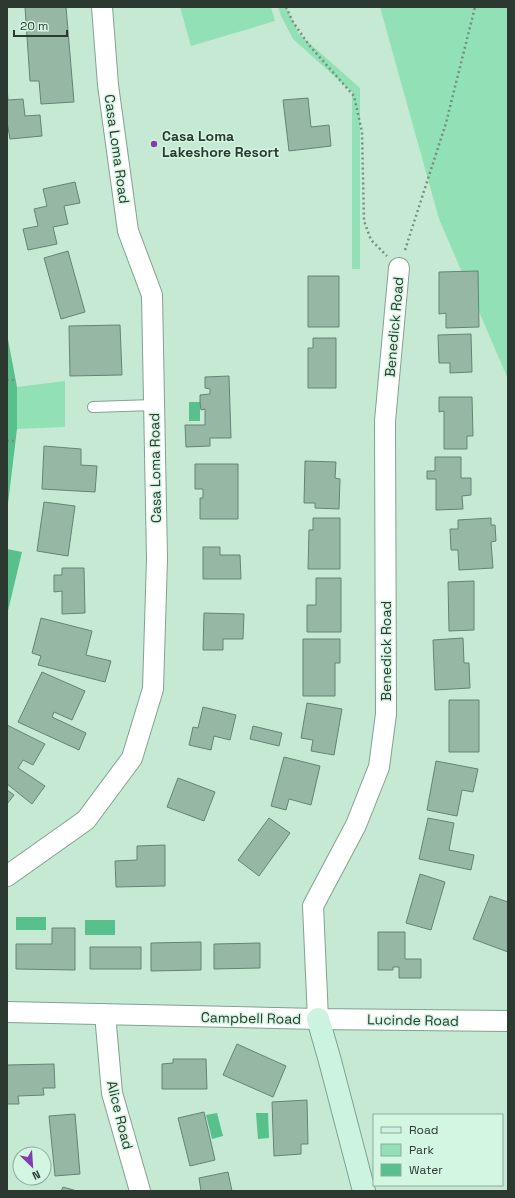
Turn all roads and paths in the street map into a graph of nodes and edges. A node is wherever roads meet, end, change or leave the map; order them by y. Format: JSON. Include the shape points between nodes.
{"nodes":[{"id":1,"x":102,"y":7,"type":"edge"},
{"id":2,"x":286,"y":7,"type":"edge"},
{"id":3,"x":475,"y":7,"type":"edge"},
{"id":4,"x":399,"y":268,"type":"junction"},
{"id":5,"x":7,"y":380,"type":"edge"},
{"id":6,"x":15,"y":380,"type":"dead end"},
{"id":7,"x":154,"y":405,"type":"junction"},
{"id":8,"x":92,"y":407,"type":"dead end"},
{"id":9,"x":7,"y":441,"type":"edge"},
{"id":10,"x":15,"y":441,"type":"dead end"},
{"id":11,"x":7,"y":876,"type":"edge"},
{"id":12,"x":7,"y":1012,"type":"edge"},
{"id":13,"x":105,"y":1014,"type":"junction"},
{"id":14,"x":318,"y":1019,"type":"junction"},
{"id":15,"x":508,"y":1021,"type":"edge"},
{"id":16,"x":140,"y":1191,"type":"edge"},
{"id":17,"x":364,"y":1191,"type":"edge"}],
"edges":[{"from":1,"to":7,"type":"street","name":"Casa Loma Road","via":[[108,85],[128,231],[152,294]]},
{"from":2,"to":4,"type":"path","via":[[309,45],[354,96],[362,132],[364,221],[371,240]]},
{"from":3,"to":4,"type":"path","via":[[446,123]]},
{"from":4,"to":14,"type":"street","name":"Benedick Road","via":[[385,421],[386,714],[379,767],[356,825],[313,906]]},
{"from":5,"to":6,"type":"path"},
{"from":7,"to":8,"type":"lane"},
{"from":7,"to":11,"type":"street","name":"Casa Loma Road","via":[[157,559],[153,689],[132,758],[86,820]]},
{"from":9,"to":10,"type":"path"},
{"from":12,"to":13,"type":"street","name":"Campbell Road"},
{"from":13,"to":14,"type":"street","name":"Campbell Road"},
{"from":13,"to":16,"type":"street","name":"Alice Road","via":[[112,1092]]},
{"from":14,"to":15,"type":"street","name":"Lucinde Road"},
{"from":14,"to":17,"type":"street","name":"Campbell Road"}]}
